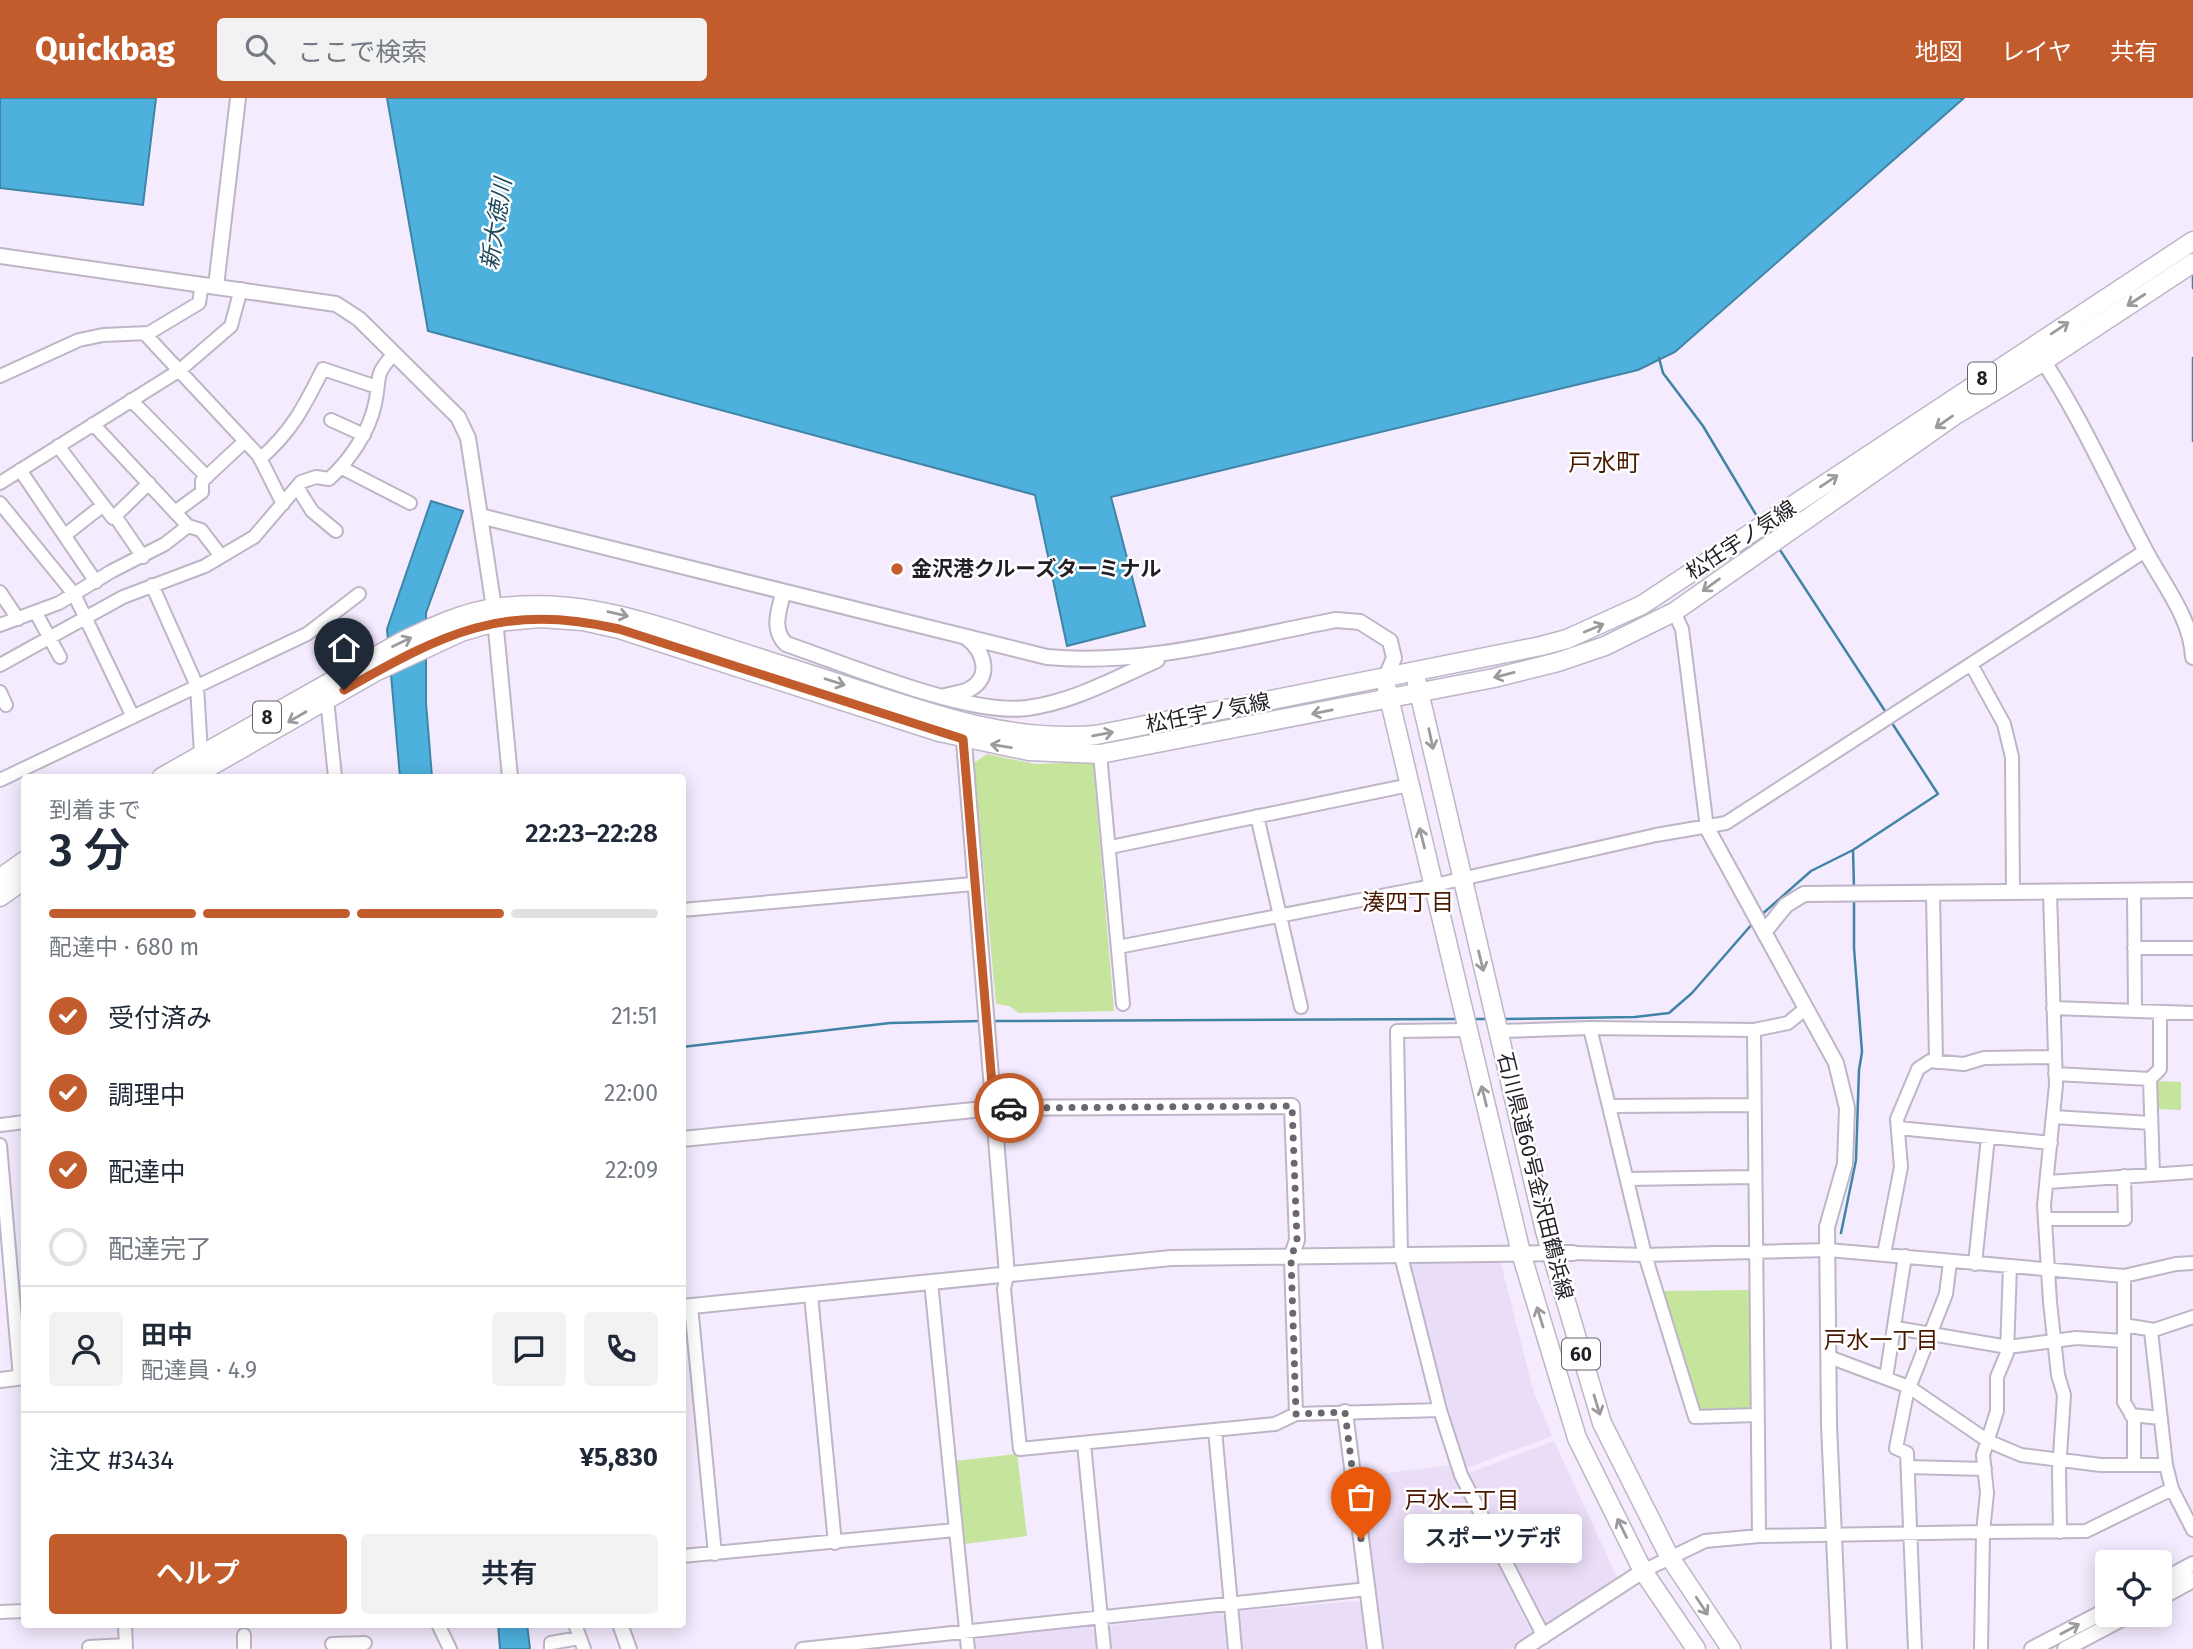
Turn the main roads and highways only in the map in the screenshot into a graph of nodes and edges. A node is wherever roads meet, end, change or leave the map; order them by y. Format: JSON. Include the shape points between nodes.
{"nodes":[{"id":1,"x":2193,"y":241,"type":"edge"},
{"id":2,"x":2193,"y":263,"type":"edge"},
{"id":3,"x":1778,"y":526,"type":"junction"},
{"id":4,"x":1762,"y":538,"type":"junction"},
{"id":5,"x":375,"y":664,"type":"junction"},
{"id":6,"x":1415,"y":673,"type":"junction"},
{"id":7,"x":1385,"y":678,"type":"junction"},
{"id":8,"x":1420,"y":694,"type":"junction"},
{"id":9,"x":1389,"y":699,"type":"junction"},
{"id":10,"x":963,"y":732,"type":"junction"},
{"id":11,"x":203,"y":769,"type":"edge"},
{"id":12,"x":177,"y":774,"type":"edge"},
{"id":13,"x":21,"y":863,"type":"edge"},
{"id":14,"x":0,"y":878,"type":"edge"},
{"id":15,"x":21,"y":882,"type":"edge"},
{"id":16,"x":0,"y":897,"type":"edge"},
{"id":17,"x":1696,"y":1649,"type":"edge"},
{"id":18,"x":1731,"y":1649,"type":"edge"}],
"edges":[{"from":3,"to":1,"type":"main road","name":"松任宇ノ気線","number":"8","one_way":true,"via":[[2033,346]]},
{"from":2,"to":3,"type":"main road","name":"松任宇ノ気線","number":"8","one_way":true},
{"from":3,"to":4,"type":"main road","name":"松任宇ノ気線","number":"8"},
{"from":6,"to":4,"type":"main road","name":"松任宇ノ気線","number":"8","one_way":true,"via":[[1541,646],[1603,624]]},
{"from":4,"to":8,"type":"main road","name":"松任宇ノ気線","number":"8","one_way":true,"via":[[1674,612],[1605,646],[1558,662]]},
{"from":5,"to":10,"type":"main road","name":"松任宇ノ気線","number":"8","via":[[432,635],[495,615],[556,606],[618,613]]},
{"from":5,"to":11,"type":"main road","name":"松任宇ノ気線","number":"8"},
{"from":5,"to":11,"type":"main road","name":"松任宇ノ気線","number":"8","one_way":true,"via":[[327,699]]},
{"from":6,"to":7,"type":"main road","name":"松任宇ノ気線","number":"8"},
{"from":6,"to":8,"type":"main road","name":"石川県道60号金沢田鶴浜線","number":"60"},
{"from":7,"to":9,"type":"main road","name":"石川県道60号金沢田鶴浜線","number":"60"},
{"from":10,"to":7,"type":"main road","name":"松任宇ノ気線","number":"8","one_way":true,"via":[[1096,735]]},
{"from":8,"to":9,"type":"main road","name":"松任宇ノ気線","number":"8"},
{"from":8,"to":18,"type":"main road","name":"石川県道60号金沢田鶴浜線","number":"60","one_way":true,"via":[[1550,1252],[1602,1423],[1670,1556]]},
{"from":9,"to":10,"type":"main road","name":"松任宇ノ気線","number":"8","one_way":true,"via":[[1100,754],[1029,751]]},
{"from":17,"to":9,"type":"main road","name":"石川県道60号金沢田鶴浜線","number":"60","one_way":true,"via":[[1643,1572],[1577,1438],[1521,1253]]},
{"from":11,"to":12,"type":"main road","name":"松任宇ノ気線","number":"8"},
{"from":13,"to":14,"type":"main road"},
{"from":15,"to":16,"type":"main road"}]}
